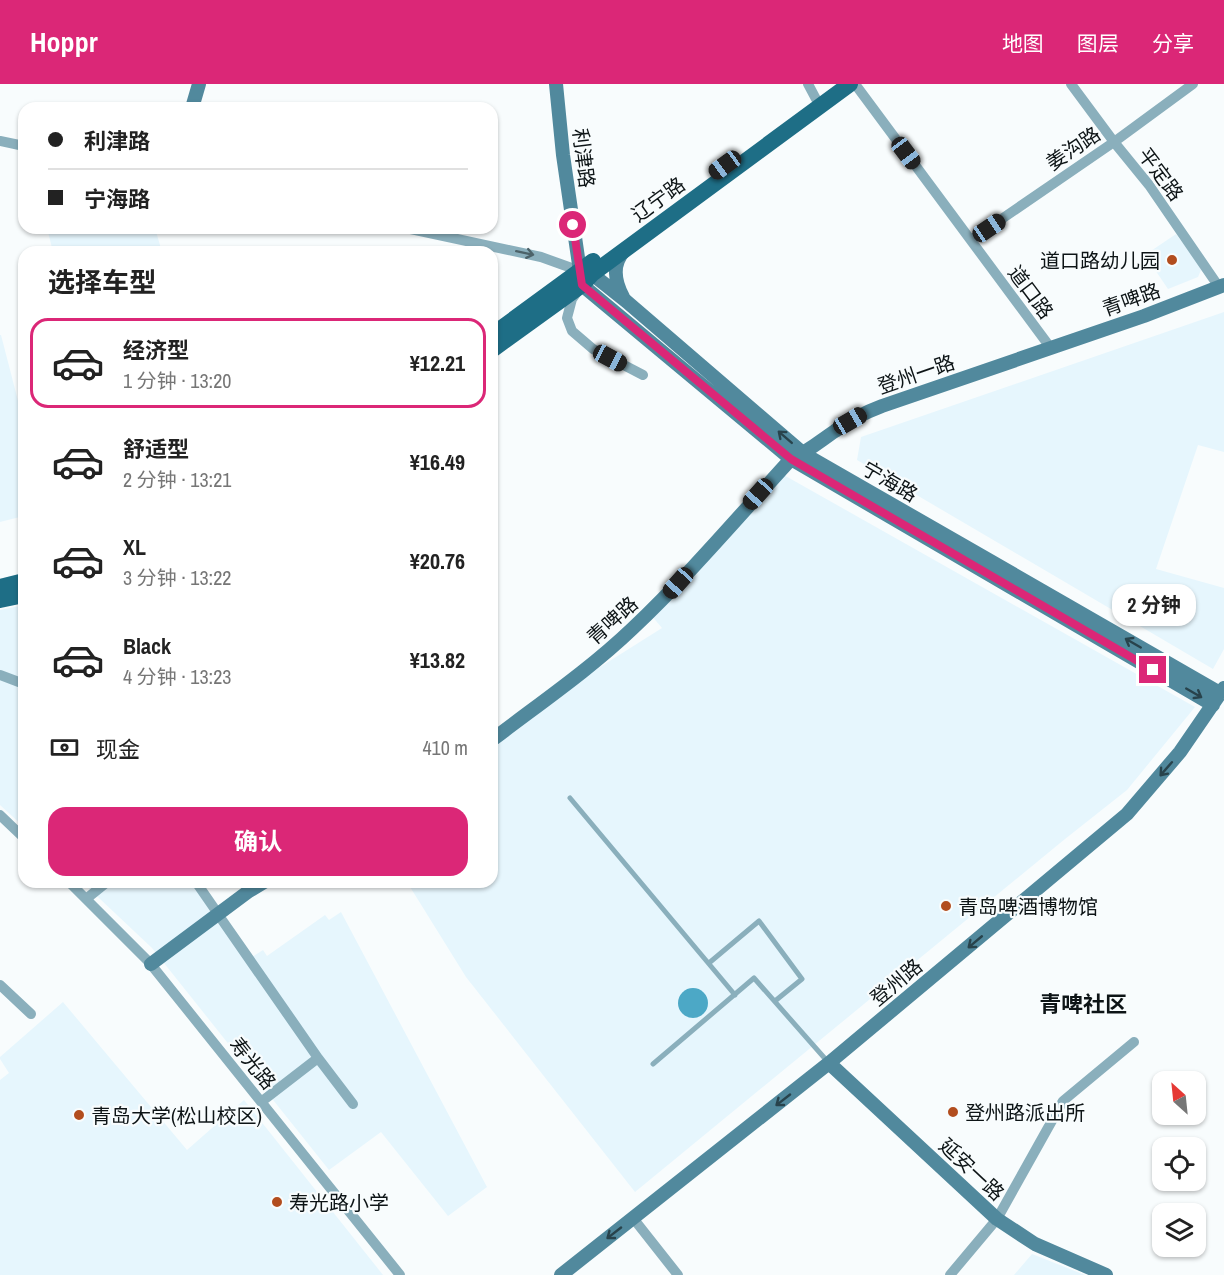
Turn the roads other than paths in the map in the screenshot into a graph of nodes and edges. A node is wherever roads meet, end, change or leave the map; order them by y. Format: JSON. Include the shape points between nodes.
{"nodes":[{"id":1,"x":199,"y":84,"type":"edge"},
{"id":2,"x":556,"y":84,"type":"edge"},
{"id":3,"x":808,"y":84,"type":"edge"},
{"id":4,"x":837,"y":84,"type":"edge"},
{"id":5,"x":850,"y":84,"type":"edge"},
{"id":6,"x":855,"y":84,"type":"edge"},
{"id":7,"x":1071,"y":84,"type":"edge"},
{"id":8,"x":1193,"y":84,"type":"edge"},
{"id":9,"x":816,"y":99,"type":"junction"},
{"id":10,"x":194,"y":102,"type":"edge"},
{"id":11,"x":0,"y":141,"type":"edge"},
{"id":12,"x":1114,"y":142,"type":"junction"},
{"id":13,"x":18,"y":145,"type":"edge"},
{"id":14,"x":434,"y":234,"type":"edge"},
{"id":15,"x":971,"y":240,"type":"junction"},
{"id":16,"x":490,"y":246,"type":"edge"},
{"id":17,"x":628,"y":247,"type":"junction"},
{"id":18,"x":498,"y":248,"type":"edge"},
{"id":19,"x":585,"y":277,"type":"junction"},
{"id":20,"x":1221,"y":286,"type":"edge"},
{"id":21,"x":626,"y":301,"type":"junction"},
{"id":22,"x":498,"y":331,"type":"edge"},
{"id":23,"x":498,"y":345,"type":"edge"},
{"id":24,"x":1050,"y":347,"type":"junction"},
{"id":25,"x":643,"y":375,"type":"dead end"},
{"id":26,"x":797,"y":456,"type":"junction"},
{"id":27,"x":18,"y":582,"type":"edge"},
{"id":28,"x":0,"y":587,"type":"edge"},
{"id":29,"x":18,"y":596,"type":"edge"},
{"id":30,"x":0,"y":600,"type":"edge"},
{"id":31,"x":0,"y":675,"type":"edge"},
{"id":32,"x":18,"y":682,"type":"edge"},
{"id":33,"x":1219,"y":695,"type":"edge"},
{"id":34,"x":498,"y":735,"type":"edge"},
{"id":35,"x":570,"y":798,"type":"dead end"},
{"id":36,"x":0,"y":815,"type":"edge"},
{"id":37,"x":18,"y":832,"type":"edge"},
{"id":38,"x":75,"y":888,"type":"edge"},
{"id":39,"x":99,"y":888,"type":"edge"},
{"id":40,"x":200,"y":888,"type":"edge"},
{"id":41,"x":254,"y":888,"type":"edge"},
{"id":42,"x":86,"y":899,"type":"junction"},
{"id":43,"x":214,"y":908,"type":"dead end"},
{"id":44,"x":222,"y":920,"type":"dead end"},
{"id":45,"x":709,"y":963,"type":"junction"},
{"id":46,"x":151,"y":964,"type":"junction"},
{"id":47,"x":0,"y":985,"type":"edge"},
{"id":48,"x":735,"y":994,"type":"junction"},
{"id":49,"x":775,"y":1001,"type":"junction"},
{"id":50,"x":31,"y":1014,"type":"dead end"},
{"id":51,"x":1134,"y":1042,"type":"dead end"},
{"id":52,"x":318,"y":1058,"type":"junction"},
{"id":53,"x":654,"y":1064,"type":"dead end"},
{"id":54,"x":829,"y":1064,"type":"junction"},
{"id":55,"x":261,"y":1102,"type":"junction"},
{"id":56,"x":353,"y":1104,"type":"dead end"},
{"id":57,"x":633,"y":1218,"type":"junction"},
{"id":58,"x":997,"y":1219,"type":"junction"},
{"id":59,"x":400,"y":1275,"type":"edge"},
{"id":60,"x":561,"y":1275,"type":"edge"},
{"id":61,"x":678,"y":1275,"type":"edge"},
{"id":62,"x":950,"y":1275,"type":"edge"},
{"id":63,"x":1106,"y":1275,"type":"edge"}],
"edges":[{"from":1,"to":10,"type":"street"},
{"from":2,"to":19,"type":"street","name":"利津路","via":[[563,155]]},
{"from":3,"to":9,"type":"street"},
{"from":4,"to":9,"type":"main road","name":"辽宁路"},
{"from":5,"to":17,"type":"main road","name":"辽宁路"},
{"from":6,"to":15,"type":"street","name":"道口路"},
{"from":7,"to":12,"type":"street","name":"平定路"},
{"from":8,"to":12,"type":"street","name":"姜沟路"},
{"from":9,"to":19,"type":"main road","name":"辽宁路"},
{"from":11,"to":13,"type":"street"},
{"from":12,"to":15,"type":"street","name":"姜沟路"},
{"from":12,"to":20,"type":"street","name":"平定路"},
{"from":14,"to":16,"type":"street","one_way":true},
{"from":15,"to":24,"type":"street","name":"道口路"},
{"from":17,"to":19,"type":"main road","name":"辽宁路"},
{"from":17,"to":21,"type":"street","via":[[620,256],[615,277]]},
{"from":18,"to":19,"type":"street","one_way":true,"via":[[541,257]]},
{"from":19,"to":21,"type":"street","name":"宁海路"},
{"from":19,"to":22,"type":"main road","name":"辽宁路"},
{"from":19,"to":23,"type":"main road","name":"辽宁路"},
{"from":19,"to":25,"type":"street","via":[[572,299],[567,318],[572,331],[593,349]]},
{"from":19,"to":26,"type":"street","name":"宁海路"},
{"from":20,"to":24,"type":"street","name":"青啤路"},
{"from":26,"to":21,"type":"street","name":"宁海路","one_way":true},
{"from":24,"to":26,"type":"street","name":"登州一路","via":[[866,412]]},
{"from":26,"to":33,"type":"street","name":"宁海路"},
{"from":26,"to":34,"type":"street","name":"青啤路","via":[[630,631]]},
{"from":27,"to":28,"type":"main road"},
{"from":29,"to":30,"type":"main road"},
{"from":31,"to":32,"type":"street"},
{"from":33,"to":54,"type":"street","name":"登州路","one_way":true,"via":[[1180,752],[1126,814]]},
{"from":35,"to":45,"type":"lane"},
{"from":36,"to":37,"type":"street"},
{"from":38,"to":42,"type":"street","name":"寿光路"},
{"from":39,"to":42,"type":"street"},
{"from":40,"to":43,"type":"street"},
{"from":41,"to":46,"type":"street"},
{"from":42,"to":46,"type":"street","name":"寿光路"},
{"from":44,"to":52,"type":"street"},
{"from":45,"to":48,"type":"lane"},
{"from":45,"to":49,"type":"lane","via":[[759,921],[802,979]]},
{"from":46,"to":55,"type":"street","name":"寿光路"},
{"from":47,"to":50,"type":"street"},
{"from":48,"to":49,"type":"lane","via":[[754,978]]},
{"from":48,"to":53,"type":"lane"},
{"from":49,"to":54,"type":"lane"},
{"from":51,"to":58,"type":"street","via":[[1063,1101]]},
{"from":52,"to":55,"type":"street"},
{"from":52,"to":56,"type":"street"},
{"from":54,"to":57,"type":"street","name":"登州路","one_way":true},
{"from":54,"to":58,"type":"street","name":"延安一路"},
{"from":55,"to":59,"type":"street","name":"寿光路"},
{"from":57,"to":60,"type":"street","name":"登州路","one_way":true},
{"from":57,"to":61,"type":"street"},
{"from":58,"to":62,"type":"street"},
{"from":58,"to":63,"type":"street","name":"延安一路","via":[[1035,1244]]}]}
